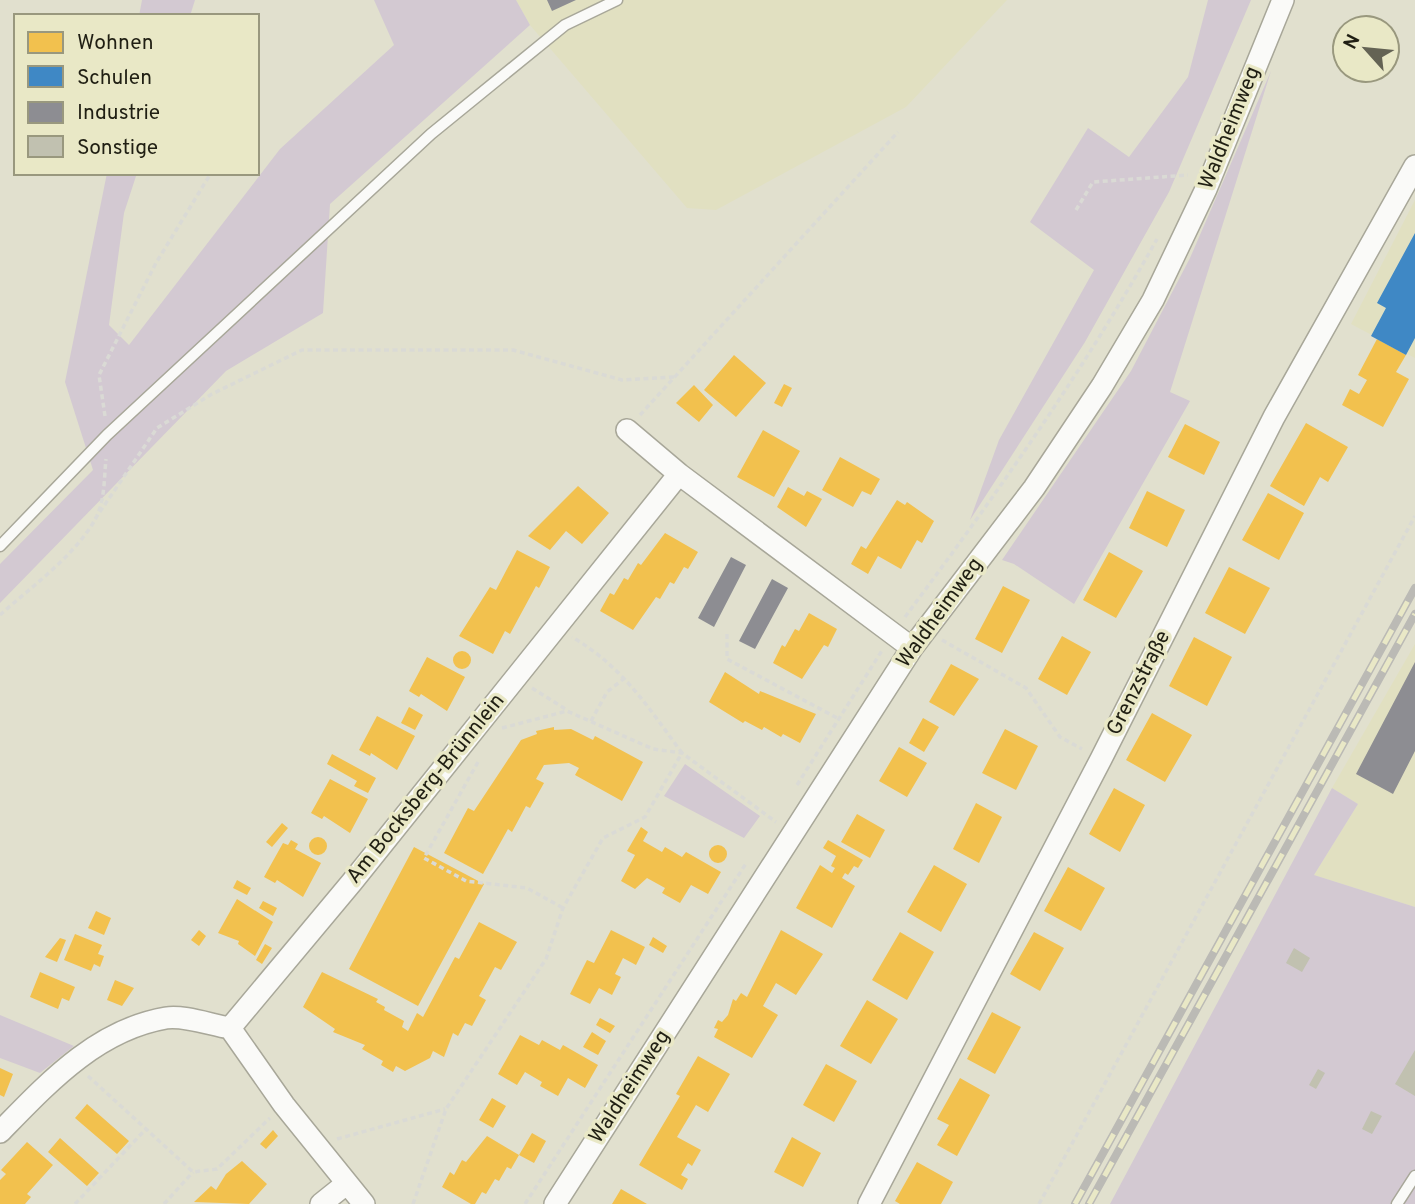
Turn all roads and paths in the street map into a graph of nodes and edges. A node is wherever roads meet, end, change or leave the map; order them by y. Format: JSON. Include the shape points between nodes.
{"nodes":[{"id":1,"x":617,"y":0,"type":"edge"},
{"id":2,"x":1283,"y":0,"type":"edge"},
{"id":3,"x":898,"y":132,"type":"dead end"},
{"id":4,"x":1194,"y":163,"type":"dead end"},
{"id":5,"x":1415,"y":166,"type":"edge"},
{"id":6,"x":210,"y":175,"type":"edge"},
{"id":7,"x":1188,"y":175,"type":"junction"},
{"id":8,"x":1183,"y":187,"type":"dead end"},
{"id":9,"x":1076,"y":210,"type":"dead end"},
{"id":10,"x":1160,"y":234,"type":"dead end"},
{"id":11,"x":675,"y":377,"type":"junction"},
{"id":12,"x":627,"y":430,"type":"joint"},
{"id":13,"x":107,"y":435,"type":"junction"},
{"id":14,"x":678,"y":474,"type":"junction"},
{"id":15,"x":1415,"y":516,"type":"edge"},
{"id":16,"x":95,"y":519,"type":"junction"},
{"id":17,"x":0,"y":546,"type":"edge"},
{"id":18,"x":0,"y":615,"type":"edge"},
{"id":19,"x":555,"y":627,"type":"junction"},
{"id":20,"x":925,"y":630,"type":"junction"},
{"id":21,"x":727,"y":634,"type":"dead end"},
{"id":22,"x":892,"y":634,"type":"junction"},
{"id":23,"x":912,"y":648,"type":"junction"},
{"id":24,"x":626,"y":677,"type":"junction"},
{"id":25,"x":515,"y":678,"type":"junction"},
{"id":26,"x":567,"y":711,"type":"junction"},
{"id":27,"x":839,"y":719,"type":"junction"},
{"id":28,"x":591,"y":721,"type":"junction"},
{"id":29,"x":497,"y":730,"type":"dead end"},
{"id":30,"x":859,"y":731,"type":"junction"},
{"id":31,"x":682,"y":753,"type":"junction"},
{"id":32,"x":1101,"y":759,"type":"junction"},
{"id":33,"x":478,"y":761,"type":"dead end"},
{"id":34,"x":796,"y":787,"type":"dead end"},
{"id":35,"x":781,"y":809,"type":"dead end"},
{"id":36,"x":774,"y":821,"type":"junction"},
{"id":37,"x":794,"y":833,"type":"junction"},
{"id":38,"x":751,"y":856,"type":"dead end"},
{"id":39,"x":563,"y":908,"type":"junction"},
{"id":40,"x":230,"y":1028,"type":"junction"},
{"id":41,"x":72,"y":1061,"type":"junction"},
{"id":42,"x":284,"y":1105,"type":"junction"},
{"id":43,"x":446,"y":1109,"type":"junction"},
{"id":44,"x":145,"y":1130,"type":"junction"},
{"id":45,"x":0,"y":1132,"type":"edge"},
{"id":46,"x":315,"y":1145,"type":"junction"},
{"id":47,"x":193,"y":1172,"type":"junction"},
{"id":48,"x":1415,"y":1176,"type":"edge"},
{"id":49,"x":346,"y":1184,"type":"junction"},
{"id":50,"x":75,"y":1204,"type":"edge"},
{"id":51,"x":164,"y":1204,"type":"edge"},
{"id":52,"x":321,"y":1204,"type":"edge"},
{"id":53,"x":364,"y":1204,"type":"edge"},
{"id":54,"x":413,"y":1204,"type":"edge"},
{"id":55,"x":525,"y":1204,"type":"edge"},
{"id":56,"x":555,"y":1204,"type":"edge"},
{"id":57,"x":869,"y":1204,"type":"edge"},
{"id":58,"x":1039,"y":1204,"type":"edge"},
{"id":59,"x":1397,"y":1204,"type":"edge"}],
"edges":[{"from":1,"to":13,"type":"lane","via":[[565,25],[431,134]]},
{"from":2,"to":20,"type":"street","name":"Waldheimweg","via":[[1206,189],[1153,300],[1034,488]]},
{"from":3,"to":11,"type":"path"},
{"from":4,"to":7,"type":"path"},
{"from":5,"to":32,"type":"street","name":"Grenzstraße","via":[[1274,417]]},
{"from":6,"to":13,"type":"path","via":[[156,263],[99,374]]},
{"from":7,"to":8,"type":"path"},
{"from":7,"to":9,"type":"path","via":[[1093,182]]},
{"from":10,"to":22,"type":"path","via":[[1116,313],[1008,478]]},
{"from":11,"to":12,"type":"path"},
{"from":11,"to":16,"type":"path","via":[[622,380],[513,351],[302,350],[212,394],[157,428]]},
{"from":12,"to":14,"type":"street"},
{"from":13,"to":16,"type":"path","via":[[103,499]]},
{"from":13,"to":17,"type":"lane"},
{"from":14,"to":19,"type":"street","name":"Am Bocksberg-Brünnlein"},
{"from":14,"to":22,"type":"street"},
{"from":15,"to":58,"type":"path"},
{"from":16,"to":18,"type":"path","via":[[67,554]]},
{"from":19,"to":24,"type":"path","via":[[596,651]]},
{"from":19,"to":25,"type":"street","name":"Am Bocksberg-Brünnlein"},
{"from":20,"to":23,"type":"street","name":"Waldheimweg"},
{"from":20,"to":32,"type":"path","via":[[1026,688],[1060,737]]},
{"from":21,"to":27,"type":"path","via":[[727,659]]},
{"from":22,"to":23,"type":"street"},
{"from":22,"to":27,"type":"path"},
{"from":23,"to":30,"type":"street","name":"Waldheimweg"},
{"from":24,"to":28,"type":"path","via":[[607,692]]},
{"from":24,"to":31,"type":"path"},
{"from":25,"to":26,"type":"path"},
{"from":25,"to":40,"type":"street","name":"Am Bocksberg-Brünnlein"},
{"from":26,"to":28,"type":"path"},
{"from":26,"to":29,"type":"path"},
{"from":27,"to":30,"type":"path"},
{"from":27,"to":34,"type":"path"},
{"from":28,"to":31,"type":"path","via":[[653,749]]},
{"from":30,"to":37,"type":"street","name":"Waldheimweg"},
{"from":31,"to":36,"type":"path"},
{"from":31,"to":39,"type":"path","via":[[645,817],[603,838]]},
{"from":32,"to":57,"type":"street","name":"Grenzstraße"},
{"from":33,"to":39,"type":"path","via":[[425,858],[466,881],[527,888]]},
{"from":35,"to":36,"type":"path"},
{"from":36,"to":37,"type":"path"},
{"from":37,"to":56,"type":"street","name":"Waldheimweg"},
{"from":38,"to":55,"type":"path"},
{"from":39,"to":43,"type":"path","via":[[546,959]]},
{"from":40,"to":41,"type":"street","via":[[168,1018],[118,1033]]},
{"from":40,"to":42,"type":"street"},
{"from":41,"to":44,"type":"path"},
{"from":41,"to":45,"type":"street"},
{"from":42,"to":46,"type":"street"},
{"from":42,"to":47,"type":"path","via":[[218,1169]]},
{"from":43,"to":46,"type":"path"},
{"from":43,"to":54,"type":"path"},
{"from":44,"to":47,"type":"path"},
{"from":44,"to":50,"type":"path"},
{"from":46,"to":49,"type":"street"},
{"from":47,"to":51,"type":"path"},
{"from":48,"to":59,"type":"lane"},
{"from":49,"to":52,"type":"street"},
{"from":49,"to":53,"type":"street"}]}
